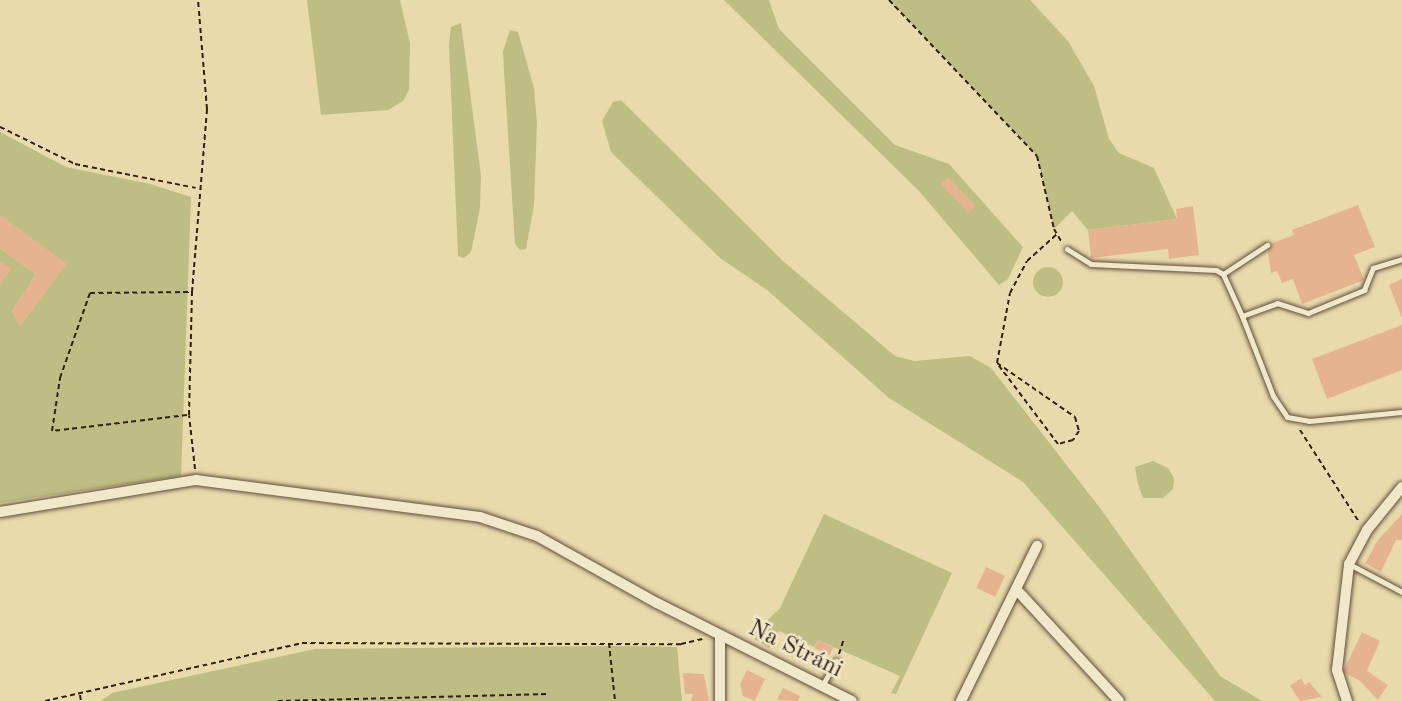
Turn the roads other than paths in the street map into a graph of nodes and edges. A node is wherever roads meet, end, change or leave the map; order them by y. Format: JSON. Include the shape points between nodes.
{"nodes":[{"id":1,"x":1267,"y":245,"type":"dead end"},
{"id":2,"x":1067,"y":249,"type":"road end"},
{"id":3,"x":1402,"y":259,"type":"edge"},
{"id":4,"x":1223,"y":274,"type":"junction"},
{"id":5,"x":1242,"y":316,"type":"junction"},
{"id":6,"x":1402,"y":412,"type":"edge"},
{"id":7,"x":1402,"y":487,"type":"edge"},
{"id":8,"x":0,"y":512,"type":"edge"},
{"id":9,"x":1037,"y":546,"type":"dead end"},
{"id":10,"x":1349,"y":564,"type":"junction"},
{"id":11,"x":1016,"y":589,"type":"junction"},
{"id":12,"x":1402,"y":592,"type":"edge"},
{"id":13,"x":717,"y":635,"type":"junction"},
{"id":14,"x":836,"y":661,"type":"road end"},
{"id":15,"x":822,"y":687,"type":"junction"},
{"id":16,"x":720,"y":701,"type":"edge"},
{"id":17,"x":852,"y":701,"type":"edge"},
{"id":18,"x":961,"y":701,"type":"edge"},
{"id":19,"x":1119,"y":701,"type":"edge"},
{"id":20,"x":1347,"y":701,"type":"edge"}],
"edges":[{"from":1,"to":4,"type":"lane"},
{"from":2,"to":4,"type":"lane","via":[[1091,264]]},
{"from":3,"to":5,"type":"lane","via":[[1373,268],[1364,290],[1308,313],[1277,303]]},
{"from":4,"to":5,"type":"lane"},
{"from":5,"to":6,"type":"lane","via":[[1273,396],[1292,419]]},
{"from":7,"to":10,"type":"street","via":[[1367,530]]},
{"from":8,"to":13,"type":"street","name":"Na Stráni","via":[[196,480],[480,517],[537,536]]},
{"from":9,"to":11,"type":"street"},
{"from":10,"to":12,"type":"lane"},
{"from":10,"to":20,"type":"street","via":[[1337,670]]},
{"from":11,"to":18,"type":"street"},
{"from":11,"to":19,"type":"street"},
{"from":13,"to":15,"type":"street","name":"Na Stráni"},
{"from":13,"to":16,"type":"street"},
{"from":14,"to":15,"type":"lane"},
{"from":15,"to":17,"type":"street","name":"Na Stráni"}]}
